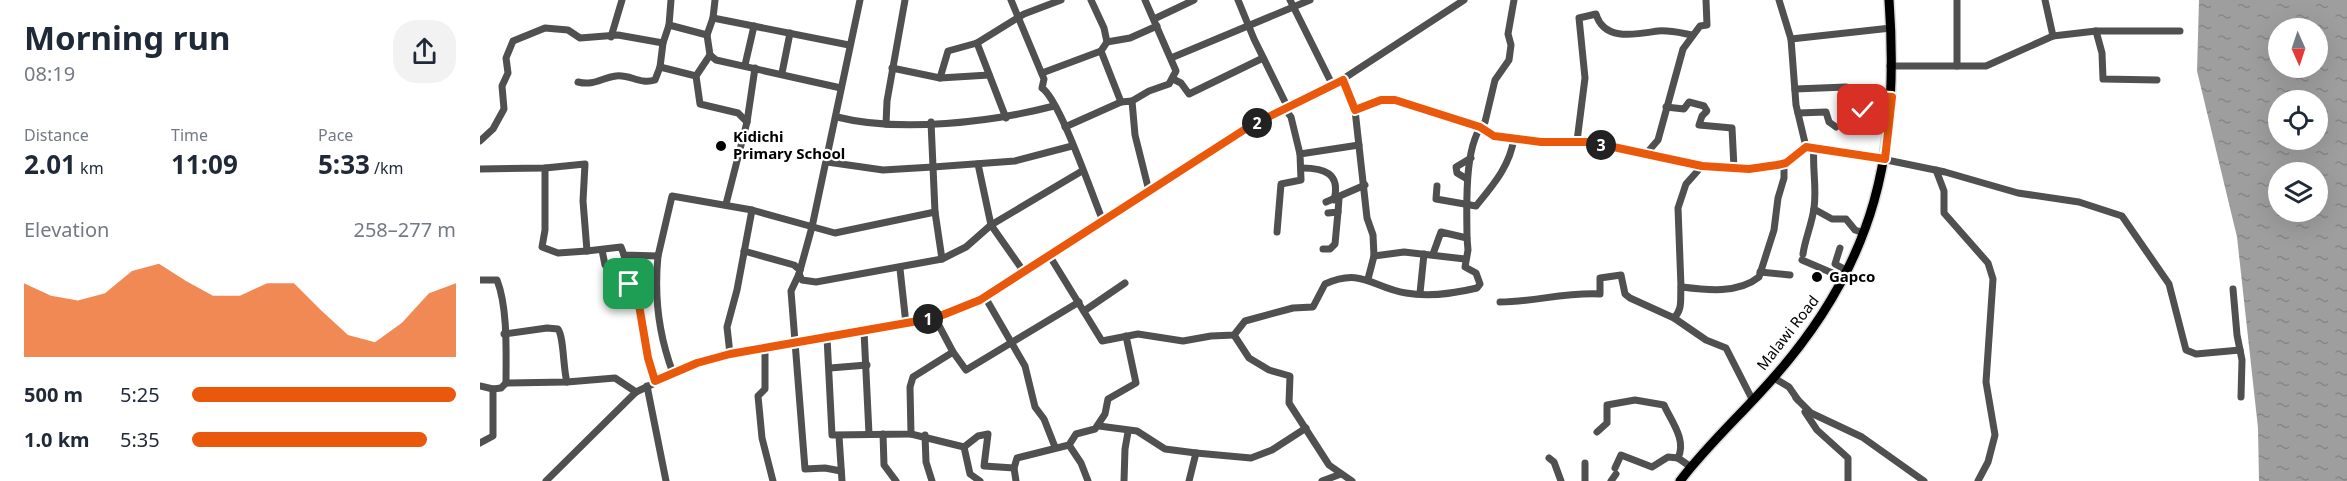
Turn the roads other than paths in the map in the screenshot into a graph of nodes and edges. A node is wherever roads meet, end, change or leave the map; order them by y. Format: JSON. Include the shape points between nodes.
{"nodes":[{"id":1,"x":622,"y":0,"type":"edge"},
{"id":2,"x":671,"y":0,"type":"edge"},
{"id":3,"x":715,"y":0,"type":"edge"},
{"id":4,"x":860,"y":0,"type":"edge"},
{"id":5,"x":905,"y":0,"type":"edge"},
{"id":6,"x":1011,"y":0,"type":"edge"},
{"id":7,"x":1061,"y":0,"type":"edge"},
{"id":8,"x":1091,"y":0,"type":"edge"},
{"id":9,"x":1145,"y":0,"type":"edge"},
{"id":10,"x":1194,"y":0,"type":"edge"},
{"id":11,"x":1238,"y":0,"type":"edge"},
{"id":12,"x":1290,"y":0,"type":"edge"},
{"id":13,"x":1310,"y":0,"type":"edge"},
{"id":14,"x":1464,"y":0,"type":"edge"},
{"id":15,"x":1514,"y":0,"type":"edge"},
{"id":16,"x":1706,"y":0,"type":"edge"},
{"id":17,"x":1779,"y":0,"type":"edge"},
{"id":18,"x":1889,"y":0,"type":"edge"},
{"id":19,"x":1957,"y":0,"type":"edge"},
{"id":20,"x":2045,"y":0,"type":"edge"},
{"id":21,"x":1293,"y":8,"type":"junction"},
{"id":22,"x":1019,"y":17,"type":"junction"},
{"id":23,"x":713,"y":18,"type":"junction"},
{"id":24,"x":1155,"y":22,"type":"junction"},
{"id":25,"x":669,"y":25,"type":"junction"},
{"id":26,"x":1250,"y":25,"type":"junction"},
{"id":27,"x":754,"y":26,"type":"junction"},
{"id":28,"x":1891,"y":28,"type":"junction"},
{"id":29,"x":2096,"y":31,"type":"junction"},
{"id":30,"x":2180,"y":31,"type":"dead end"},
{"id":31,"x":790,"y":33,"type":"junction"},
{"id":32,"x":707,"y":35,"type":"junction"},
{"id":33,"x":1692,"y":35,"type":"junction"},
{"id":34,"x":2053,"y":36,"type":"junction"},
{"id":35,"x":611,"y":37,"type":"junction"},
{"id":36,"x":1791,"y":39,"type":"junction"},
{"id":37,"x":1107,"y":42,"type":"junction"},
{"id":38,"x":663,"y":43,"type":"junction"},
{"id":39,"x":977,"y":43,"type":"junction"},
{"id":40,"x":849,"y":45,"type":"junction"},
{"id":41,"x":1101,"y":51,"type":"junction"},
{"id":42,"x":710,"y":56,"type":"junction"},
{"id":43,"x":1171,"y":58,"type":"junction"},
{"id":44,"x":1263,"y":58,"type":"junction"},
{"id":45,"x":745,"y":65,"type":"junction"},
{"id":46,"x":1890,"y":66,"type":"junction"},
{"id":47,"x":1957,"y":66,"type":"junction"},
{"id":48,"x":660,"y":67,"type":"junction"},
{"id":49,"x":755,"y":68,"type":"junction"},
{"id":50,"x":892,"y":68,"type":"junction"},
{"id":51,"x":782,"y":73,"type":"junction"},
{"id":52,"x":1042,"y":73,"type":"junction"},
{"id":53,"x":989,"y":75,"type":"junction"},
{"id":54,"x":696,"y":76,"type":"junction"},
{"id":55,"x":940,"y":78,"type":"junction"},
{"id":56,"x":1173,"y":79,"type":"junction"},
{"id":57,"x":1343,"y":80,"type":"junction"},
{"id":58,"x":2157,"y":80,"type":"dead end"},
{"id":59,"x":578,"y":82,"type":"dead end"},
{"id":60,"x":1332,"y":84,"type":"junction"},
{"id":61,"x":1846,"y":87,"type":"dead end"},
{"id":62,"x":841,"y":88,"type":"junction"},
{"id":63,"x":1795,"y":89,"type":"junction"},
{"id":64,"x":1892,"y":97,"type":"junction"},
{"id":65,"x":1132,"y":101,"type":"junction"},
{"id":66,"x":1121,"y":102,"type":"junction"},
{"id":67,"x":1054,"y":106,"type":"junction"},
{"id":68,"x":1666,"y":107,"type":"junction"},
{"id":69,"x":1287,"y":109,"type":"junction"},
{"id":70,"x":1355,"y":110,"type":"junction"},
{"id":71,"x":1798,"y":113,"type":"junction"},
{"id":72,"x":1859,"y":116,"type":"dead end"},
{"id":73,"x":837,"y":117,"type":"junction"},
{"id":74,"x":1006,"y":118,"type":"junction"},
{"id":75,"x":747,"y":122,"type":"junction"},
{"id":76,"x":931,"y":122,"type":"junction"},
{"id":77,"x":886,"y":124,"type":"junction"},
{"id":78,"x":1065,"y":127,"type":"junction"},
{"id":79,"x":1480,"y":127,"type":"junction"},
{"id":80,"x":1836,"y":127,"type":"dead end"},
{"id":81,"x":1514,"y":138,"type":"junction"},
{"id":82,"x":480,"y":141,"type":"edge"},
{"id":83,"x":1577,"y":141,"type":"junction"},
{"id":84,"x":1359,"y":145,"type":"junction"},
{"id":85,"x":1072,"y":146,"type":"junction"},
{"id":86,"x":1806,"y":147,"type":"junction"},
{"id":87,"x":1814,"y":147,"type":"junction"},
{"id":88,"x":1300,"y":154,"type":"junction"},
{"id":89,"x":1645,"y":155,"type":"junction"},
{"id":90,"x":1471,"y":158,"type":"junction"},
{"id":91,"x":1885,"y":159,"type":"junction"},
{"id":92,"x":827,"y":162,"type":"junction"},
{"id":93,"x":978,"y":164,"type":"junction"},
{"id":94,"x":1784,"y":164,"type":"junction"},
{"id":95,"x":1702,"y":166,"type":"junction"},
{"id":96,"x":933,"y":167,"type":"junction"},
{"id":97,"x":545,"y":168,"type":"junction"},
{"id":98,"x":1302,"y":168,"type":"junction"},
{"id":99,"x":1734,"y":168,"type":"junction"},
{"id":100,"x":480,"y":169,"type":"edge"},
{"id":101,"x":1936,"y":170,"type":"junction"},
{"id":102,"x":1082,"y":171,"type":"junction"},
{"id":103,"x":1467,"y":179,"type":"junction"},
{"id":104,"x":1365,"y":185,"type":"junction"},
{"id":105,"x":1437,"y":186,"type":"dead end"},
{"id":106,"x":1149,"y":191,"type":"junction"},
{"id":107,"x":1333,"y":200,"type":"junction"},
{"id":108,"x":726,"y":204,"type":"junction"},
{"id":109,"x":1467,"y":207,"type":"junction"},
{"id":110,"x":1814,"y":209,"type":"junction"},
{"id":111,"x":752,"y":210,"type":"junction"},
{"id":112,"x":935,"y":212,"type":"junction"},
{"id":113,"x":1338,"y":212,"type":"junction"},
{"id":114,"x":1328,"y":213,"type":"dead end"},
{"id":115,"x":1103,"y":221,"type":"junction"},
{"id":116,"x":992,"y":225,"type":"junction"},
{"id":117,"x":812,"y":226,"type":"junction"},
{"id":118,"x":1277,"y":232,"type":"dead end"},
{"id":119,"x":1864,"y":233,"type":"junction"},
{"id":120,"x":1467,"y":238,"type":"junction"},
{"id":121,"x":1840,"y":248,"type":"dead end"},
{"id":122,"x":1323,"y":249,"type":"dead end"},
{"id":123,"x":602,"y":250,"type":"junction"},
{"id":124,"x":587,"y":251,"type":"junction"},
{"id":125,"x":744,"y":251,"type":"junction"},
{"id":126,"x":1424,"y":254,"type":"junction"},
{"id":127,"x":1433,"y":254,"type":"junction"},
{"id":128,"x":624,"y":255,"type":"junction"},
{"id":129,"x":1049,"y":255,"type":"junction"},
{"id":130,"x":658,"y":256,"type":"junction"},
{"id":131,"x":1374,"y":256,"type":"junction"},
{"id":132,"x":942,"y":259,"type":"junction"},
{"id":133,"x":1465,"y":259,"type":"junction"},
{"id":134,"x":900,"y":269,"type":"junction"},
{"id":135,"x":799,"y":272,"type":"junction"},
{"id":136,"x":1024,"y":272,"type":"junction"},
{"id":137,"x":1760,"y":272,"type":"junction"},
{"id":138,"x":1846,"y":274,"type":"junction"},
{"id":139,"x":627,"y":275,"type":"junction"},
{"id":140,"x":1791,"y":275,"type":"dead end"},
{"id":141,"x":1368,"y":279,"type":"junction"},
{"id":142,"x":480,"y":280,"type":"edge"},
{"id":143,"x":1125,"y":283,"type":"dead end"},
{"id":144,"x":1681,"y":287,"type":"junction"},
{"id":145,"x":2233,"y":289,"type":"dead end"},
{"id":146,"x":1420,"y":293,"type":"junction"},
{"id":147,"x":985,"y":297,"type":"junction"},
{"id":148,"x":1079,"y":302,"type":"junction"},
{"id":149,"x":1500,"y":302,"type":"dead end"},
{"id":150,"x":1084,"y":311,"type":"junction"},
{"id":151,"x":935,"y":318,"type":"junction"},
{"id":152,"x":1674,"y":318,"type":"junction"},
{"id":153,"x":906,"y":324,"type":"junction"},
{"id":154,"x":864,"y":331,"type":"junction"},
{"id":155,"x":504,"y":334,"type":"junction"},
{"id":156,"x":1234,"y":335,"type":"junction"},
{"id":157,"x":827,"y":336,"type":"junction"},
{"id":158,"x":1126,"y":336,"type":"junction"},
{"id":159,"x":794,"y":342,"type":"junction"},
{"id":160,"x":1012,"y":342,"type":"junction"},
{"id":161,"x":765,"y":349,"type":"junction"},
{"id":162,"x":2240,"y":350,"type":"junction"},
{"id":163,"x":953,"y":352,"type":"junction"},
{"id":164,"x":730,"y":354,"type":"junction"},
{"id":165,"x":867,"y":364,"type":"junction"},
{"id":166,"x":830,"y":368,"type":"junction"},
{"id":167,"x":673,"y":373,"type":"junction"},
{"id":168,"x":1774,"y":378,"type":"junction"},
{"id":169,"x":655,"y":381,"type":"junction"},
{"id":170,"x":567,"y":382,"type":"junction"},
{"id":171,"x":506,"y":383,"type":"junction"},
{"id":172,"x":480,"y":386,"type":"edge"},
{"id":173,"x":647,"y":386,"type":"junction"},
{"id":174,"x":493,"y":389,"type":"junction"},
{"id":175,"x":636,"y":392,"type":"junction"},
{"id":176,"x":2241,"y":397,"type":"dead end"},
{"id":177,"x":1796,"y":398,"type":"junction"},
{"id":178,"x":1752,"y":399,"type":"junction"},
{"id":179,"x":1099,"y":426,"type":"junction"},
{"id":180,"x":1306,"y":428,"type":"junction"},
{"id":181,"x":1128,"y":432,"type":"junction"},
{"id":182,"x":1596,"y":432,"type":"dead end"},
{"id":183,"x":869,"y":434,"type":"junction"},
{"id":184,"x":883,"y":434,"type":"junction"},
{"id":185,"x":911,"y":434,"type":"junction"},
{"id":186,"x":925,"y":435,"type":"junction"},
{"id":187,"x":839,"y":436,"type":"junction"},
{"id":188,"x":480,"y":443,"type":"edge"},
{"id":189,"x":1069,"y":445,"type":"junction"},
{"id":190,"x":964,"y":447,"type":"junction"},
{"id":191,"x":1055,"y":447,"type":"junction"},
{"id":192,"x":1196,"y":453,"type":"junction"},
{"id":193,"x":1549,"y":458,"type":"dead end"},
{"id":194,"x":1678,"y":458,"type":"junction"},
{"id":195,"x":1585,"y":463,"type":"dead end"},
{"id":196,"x":1691,"y":467,"type":"junction"},
{"id":197,"x":1014,"y":468,"type":"junction"},
{"id":198,"x":841,"y":471,"type":"junction"},
{"id":199,"x":1341,"y":474,"type":"junction"},
{"id":200,"x":548,"y":481,"type":"edge"},
{"id":201,"x":666,"y":481,"type":"edge"},
{"id":202,"x":772,"y":481,"type":"edge"},
{"id":203,"x":842,"y":481,"type":"edge"},
{"id":204,"x":897,"y":481,"type":"edge"},
{"id":205,"x":932,"y":481,"type":"edge"},
{"id":206,"x":980,"y":481,"type":"edge"},
{"id":207,"x":1016,"y":481,"type":"edge"},
{"id":208,"x":1088,"y":481,"type":"edge"},
{"id":209,"x":1124,"y":481,"type":"edge"},
{"id":210,"x":1189,"y":481,"type":"edge"},
{"id":211,"x":1322,"y":481,"type":"edge"},
{"id":212,"x":1353,"y":481,"type":"edge"},
{"id":213,"x":1561,"y":481,"type":"edge"},
{"id":214,"x":1585,"y":481,"type":"edge"},
{"id":215,"x":1611,"y":481,"type":"edge"},
{"id":216,"x":1680,"y":481,"type":"edge"},
{"id":217,"x":1848,"y":481,"type":"edge"},
{"id":218,"x":1923,"y":481,"type":"edge"},
{"id":219,"x":1978,"y":481,"type":"edge"}],
"edges":[{"from":1,"to":35,"type":"street"},
{"from":2,"to":25,"type":"street"},
{"from":3,"to":23,"type":"street"},
{"from":4,"to":40,"type":"street"},
{"from":5,"to":50,"type":"street"},
{"from":6,"to":22,"type":"street"},
{"from":7,"to":22,"type":"street"},
{"from":8,"to":37,"type":"street"},
{"from":9,"to":24,"type":"street"},
{"from":10,"to":24,"type":"street"},
{"from":11,"to":26,"type":"street"},
{"from":12,"to":21,"type":"street"},
{"from":13,"to":21,"type":"street"},
{"from":14,"to":57,"type":"street"},
{"from":15,"to":79,"type":"street","via":[[1508,34],[1509,60],[1495,80],[1485,122]]},
{"from":16,"to":33,"type":"street","via":[[1707,25],[1700,26]]},
{"from":17,"to":36,"type":"street"},
{"from":18,"to":28,"type":"main road","name":"Malawi Road"},
{"from":19,"to":47,"type":"street"},
{"from":20,"to":34,"type":"street"},
{"from":21,"to":26,"type":"street"},
{"from":21,"to":60,"type":"street"},
{"from":22,"to":39,"type":"street"},
{"from":22,"to":52,"type":"street"},
{"from":23,"to":27,"type":"street"},
{"from":23,"to":32,"type":"street"},
{"from":24,"to":37,"type":"street","via":[[1130,38]]},
{"from":24,"to":43,"type":"street"},
{"from":25,"to":32,"type":"street"},
{"from":25,"to":38,"type":"street"},
{"from":26,"to":43,"type":"street"},
{"from":26,"to":44,"type":"street"},
{"from":27,"to":31,"type":"street"},
{"from":27,"to":45,"type":"street"},
{"from":28,"to":36,"type":"street"},
{"from":28,"to":46,"type":"main road","name":"Malawi Road"},
{"from":29,"to":30,"type":"street"},
{"from":29,"to":34,"type":"street"},
{"from":29,"to":58,"type":"street","via":[[2103,79]]},
{"from":31,"to":40,"type":"street"},
{"from":31,"to":51,"type":"street"},
{"from":32,"to":42,"type":"street"},
{"from":33,"to":68,"type":"street","via":[[1678,62]]},
{"from":33,"to":83,"type":"street","via":[[1668,31],[1618,35],[1603,26],[1596,14],[1579,18],[1585,78]]},
{"from":34,"to":47,"type":"street","via":[[1986,66]]},
{"from":35,"to":38,"type":"street"},
{"from":35,"to":82,"type":"street","via":[[580,38],[568,30],[545,28],[513,41],[502,86],[504,109],[493,129]]},
{"from":36,"to":63,"type":"street"},
{"from":37,"to":41,"type":"street"},
{"from":38,"to":48,"type":"street"},
{"from":39,"to":53,"type":"street"},
{"from":39,"to":55,"type":"street","via":[[948,51]]},
{"from":40,"to":62,"type":"street"},
{"from":41,"to":52,"type":"street"},
{"from":41,"to":66,"type":"street"},
{"from":42,"to":45,"type":"street"},
{"from":42,"to":54,"type":"street"},
{"from":43,"to":56,"type":"street","via":[[1176,71]]},
{"from":44,"to":56,"type":"street","via":[[1189,94]]},
{"from":44,"to":69,"type":"street"},
{"from":45,"to":49,"type":"street"},
{"from":46,"to":47,"type":"street"},
{"from":46,"to":64,"type":"main road","name":"Malawi Road"},
{"from":48,"to":54,"type":"street"},
{"from":48,"to":59,"type":"street","via":[[655,80],[647,83],[620,76],[596,84]]},
{"from":49,"to":51,"type":"street"},
{"from":49,"to":75,"type":"street"},
{"from":50,"to":55,"type":"street"},
{"from":50,"to":77,"type":"street"},
{"from":51,"to":62,"type":"street"},
{"from":52,"to":67,"type":"street","via":[[1042,88]]},
{"from":53,"to":55,"type":"street"},
{"from":53,"to":74,"type":"street"},
{"from":54,"to":75,"type":"street","via":[[700,104],[738,113]]},
{"from":56,"to":65,"type":"street"},
{"from":57,"to":60,"type":"street"},
{"from":57,"to":70,"type":"street"},
{"from":60,"to":69,"type":"street"},
{"from":61,"to":63,"type":"street"},
{"from":62,"to":73,"type":"street"},
{"from":63,"to":71,"type":"street"},
{"from":64,"to":72,"type":"street","via":[[1877,96],[1876,106],[1863,110]]},
{"from":64,"to":91,"type":"main road","name":"Malawi Road"},
{"from":65,"to":66,"type":"street"},
{"from":65,"to":106,"type":"street","via":[[1135,135]]},
{"from":66,"to":78,"type":"street"},
{"from":67,"to":74,"type":"street"},
{"from":67,"to":78,"type":"street"},
{"from":68,"to":89,"type":"street","via":[[1658,140]]},
{"from":68,"to":99,"type":"street","via":[[1684,109],[1689,102],[1704,106],[1707,111],[1699,125],[1732,128]]},
{"from":69,"to":88,"type":"street"},
{"from":69,"to":106,"type":"street","via":[[1250,126]]},
{"from":70,"to":79,"type":"street","via":[[1381,100],[1395,100]]},
{"from":70,"to":84,"type":"street"},
{"from":71,"to":80,"type":"street","via":[[1826,112],[1829,122]]},
{"from":71,"to":86,"type":"street"},
{"from":73,"to":77,"type":"street"},
{"from":73,"to":92,"type":"street"},
{"from":74,"to":76,"type":"street"},
{"from":75,"to":108,"type":"street"},
{"from":76,"to":77,"type":"street"},
{"from":76,"to":96,"type":"street"},
{"from":78,"to":85,"type":"street"},
{"from":79,"to":81,"type":"street","via":[[1494,136]]},
{"from":79,"to":90,"type":"street"},
{"from":81,"to":83,"type":"street"},
{"from":81,"to":109,"type":"street","via":[[1503,171],[1476,206]]},
{"from":83,"to":89,"type":"street"},
{"from":84,"to":88,"type":"street"},
{"from":84,"to":104,"type":"street"},
{"from":85,"to":93,"type":"street","via":[[1015,161]]},
{"from":85,"to":102,"type":"street"},
{"from":86,"to":87,"type":"street"},
{"from":86,"to":94,"type":"street"},
{"from":87,"to":91,"type":"street"},
{"from":87,"to":110,"type":"street"},
{"from":88,"to":98,"type":"street"},
{"from":89,"to":95,"type":"street"},
{"from":90,"to":103,"type":"street"},
{"from":90,"to":103,"type":"street","via":[[1456,167],[1457,173]]},
{"from":91,"to":101,"type":"street"},
{"from":91,"to":119,"type":"main road","name":"Malawi Road"},
{"from":92,"to":96,"type":"street","via":[[883,170]]},
{"from":92,"to":117,"type":"street"},
{"from":93,"to":96,"type":"street"},
{"from":93,"to":116,"type":"street"},
{"from":94,"to":99,"type":"street"},
{"from":94,"to":137,"type":"street","via":[[1774,230]]},
{"from":95,"to":99,"type":"street"},
{"from":95,"to":144,"type":"street","via":[[1686,184],[1677,215]]},
{"from":96,"to":112,"type":"street"},
{"from":97,"to":100,"type":"street"},
{"from":97,"to":124,"type":"street","via":[[542,247],[558,253]]},
{"from":97,"to":124,"type":"street","via":[[585,164]]},
{"from":98,"to":107,"type":"street","via":[[1323,168],[1329,172],[1336,191]]},
{"from":98,"to":118,"type":"street","via":[[1301,180],[1281,184]]},
{"from":101,"to":162,"type":"street","via":[[2018,193],[2079,202],[2121,216],[2169,284],[2186,350],[2196,354]]},
{"from":101,"to":219,"type":"street","via":[[1944,192],[1944,213],[1988,263],[1993,279],[1986,382],[1995,435]]},
{"from":102,"to":115,"type":"street"},
{"from":102,"to":116,"type":"street"},
{"from":103,"to":109,"type":"street"},
{"from":104,"to":107,"type":"street"},
{"from":104,"to":131,"type":"street"},
{"from":105,"to":109,"type":"street","via":[[1437,199]]},
{"from":106,"to":115,"type":"street"},
{"from":107,"to":113,"type":"street"},
{"from":108,"to":111,"type":"street"},
{"from":108,"to":130,"type":"street","via":[[672,196]]},
{"from":109,"to":120,"type":"street"},
{"from":110,"to":119,"type":"street","via":[[1832,219],[1846,219],[1854,230]]},
{"from":110,"to":138,"type":"street","via":[[1803,257]]},
{"from":111,"to":117,"type":"street"},
{"from":111,"to":125,"type":"street"},
{"from":112,"to":117,"type":"street","via":[[836,232]]},
{"from":112,"to":132,"type":"street"},
{"from":113,"to":114,"type":"street"},
{"from":113,"to":122,"type":"street","via":[[1335,244]]},
{"from":115,"to":129,"type":"street"},
{"from":116,"to":132,"type":"street","via":[[966,247]]},
{"from":116,"to":136,"type":"street"},
{"from":117,"to":135,"type":"street"},
{"from":119,"to":138,"type":"main road","name":"Malawi Road"},
{"from":120,"to":127,"type":"street","via":[[1441,232]]},
{"from":120,"to":133,"type":"street"},
{"from":121,"to":138,"type":"street","via":[[1835,264]]},
{"from":123,"to":124,"type":"street"},
{"from":123,"to":128,"type":"street","via":[[621,247]]},
{"from":123,"to":139,"type":"street","via":[[605,265]]},
{"from":125,"to":135,"type":"street","via":[[794,265]]},
{"from":125,"to":164,"type":"street","via":[[727,327]]},
{"from":126,"to":127,"type":"street"},
{"from":126,"to":131,"type":"street"},
{"from":126,"to":146,"type":"street"},
{"from":127,"to":133,"type":"street"},
{"from":128,"to":130,"type":"street"},
{"from":128,"to":139,"type":"street"},
{"from":129,"to":136,"type":"street"},
{"from":129,"to":148,"type":"street"},
{"from":130,"to":167,"type":"street","via":[[656,300]]},
{"from":131,"to":141,"type":"street"},
{"from":132,"to":134,"type":"street"},
{"from":133,"to":146,"type":"street","via":[[1465,267],[1476,273],[1480,284],[1477,288]]},
{"from":134,"to":135,"type":"street","via":[[816,282],[802,280]]},
{"from":134,"to":153,"type":"street"},
{"from":135,"to":159,"type":"street","via":[[791,291]]},
{"from":136,"to":147,"type":"street"},
{"from":137,"to":140,"type":"street"},
{"from":137,"to":144,"type":"street","via":[[1755,280],[1724,289]]},
{"from":138,"to":168,"type":"main road","name":"Malawi Road","via":[[1813,329]]},
{"from":139,"to":169,"type":"street","via":[[630,290],[635,291],[638,299]]},
{"from":141,"to":146,"type":"street","via":[[1407,293]]},
{"from":141,"to":156,"type":"street","via":[[1357,276],[1325,284],[1312,307],[1245,321]]},
{"from":142,"to":155,"type":"street","via":[[497,280]]},
{"from":143,"to":150,"type":"street"},
{"from":144,"to":152,"type":"street","via":[[1679,313]]},
{"from":145,"to":162,"type":"street"},
{"from":147,"to":151,"type":"street"},
{"from":147,"to":160,"type":"street"},
{"from":148,"to":150,"type":"street"},
{"from":148,"to":160,"type":"street"},
{"from":149,"to":152,"type":"street","via":[[1600,294],[1600,278],[1621,275],[1625,294]]},
{"from":150,"to":158,"type":"street","via":[[1102,341]]},
{"from":151,"to":153,"type":"street"},
{"from":151,"to":163,"type":"street"},
{"from":152,"to":178,"type":"street","via":[[1706,340],[1726,348]]},
{"from":153,"to":154,"type":"street"},
{"from":154,"to":157,"type":"street"},
{"from":154,"to":165,"type":"street"},
{"from":155,"to":170,"type":"street","via":[[558,329]]},
{"from":155,"to":171,"type":"street"},
{"from":156,"to":158,"type":"street","via":[[1183,341],[1150,334]]},
{"from":156,"to":180,"type":"street","via":[[1250,358],[1269,370],[1290,376],[1289,403]]},
{"from":157,"to":159,"type":"street"},
{"from":157,"to":166,"type":"street"},
{"from":158,"to":179,"type":"street","via":[[1136,384],[1108,399]]},
{"from":159,"to":161,"type":"street"},
{"from":159,"to":198,"type":"street","via":[[805,469]]},
{"from":160,"to":163,"type":"street","via":[[966,370]]},
{"from":160,"to":191,"type":"street","via":[[1029,377],[1035,407],[1044,418]]},
{"from":161,"to":164,"type":"street"},
{"from":161,"to":202,"type":"street","via":[[765,389],[758,396]]},
{"from":162,"to":176,"type":"street"},
{"from":163,"to":185,"type":"street","via":[[913,377]]},
{"from":164,"to":167,"type":"street"},
{"from":165,"to":166,"type":"street"},
{"from":165,"to":183,"type":"street"},
{"from":166,"to":187,"type":"street","via":[[832,435]]},
{"from":167,"to":169,"type":"street"},
{"from":168,"to":177,"type":"street","via":[[1789,387]]},
{"from":168,"to":178,"type":"main road","name":"Malawi Road"},
{"from":169,"to":173,"type":"street"},
{"from":170,"to":171,"type":"street"},
{"from":170,"to":175,"type":"street","via":[[615,378]]},
{"from":171,"to":174,"type":"street"},
{"from":172,"to":174,"type":"street"},
{"from":173,"to":175,"type":"street"},
{"from":173,"to":201,"type":"street"},
{"from":174,"to":188,"type":"street","via":[[493,436]]},
{"from":175,"to":200,"type":"street"},
{"from":177,"to":217,"type":"street","via":[[1817,430],[1848,458]]},
{"from":177,"to":218,"type":"street","via":[[1811,413],[1862,437]]},
{"from":178,"to":196,"type":"main road","name":"Malawi Road"},
{"from":179,"to":181,"type":"street"},
{"from":179,"to":189,"type":"street","via":[[1076,434]]},
{"from":180,"to":192,"type":"street","via":[[1272,450],[1251,458]]},
{"from":180,"to":199,"type":"street","via":[[1329,465]]},
{"from":181,"to":192,"type":"street","via":[[1137,431],[1165,449]]},
{"from":181,"to":209,"type":"street"},
{"from":182,"to":194,"type":"street","via":[[1607,423],[1607,405],[1635,400],[1664,405],[1681,441]]},
{"from":183,"to":184,"type":"street"},
{"from":183,"to":187,"type":"street"},
{"from":184,"to":185,"type":"street"},
{"from":184,"to":204,"type":"street","via":[[884,465]]},
{"from":185,"to":186,"type":"street"},
{"from":186,"to":190,"type":"street","via":[[946,445]]},
{"from":186,"to":205,"type":"street","via":[[926,462]]},
{"from":187,"to":198,"type":"street"},
{"from":189,"to":191,"type":"street"},
{"from":189,"to":208,"type":"street"},
{"from":190,"to":197,"type":"street","via":[[978,436],[988,434],[984,466]]},
{"from":190,"to":206,"type":"street","via":[[970,474]]},
{"from":191,"to":197,"type":"street","via":[[1017,458]]},
{"from":192,"to":210,"type":"street"},
{"from":193,"to":213,"type":"street"},
{"from":194,"to":196,"type":"street"},
{"from":194,"to":215,"type":"street","via":[[1668,457],[1652,467],[1621,455]]},
{"from":195,"to":214,"type":"street"},
{"from":196,"to":216,"type":"main road","name":"Malawi Road"},
{"from":197,"to":207,"type":"street"},
{"from":198,"to":203,"type":"street"},
{"from":199,"to":211,"type":"street"},
{"from":199,"to":212,"type":"street"}]}
